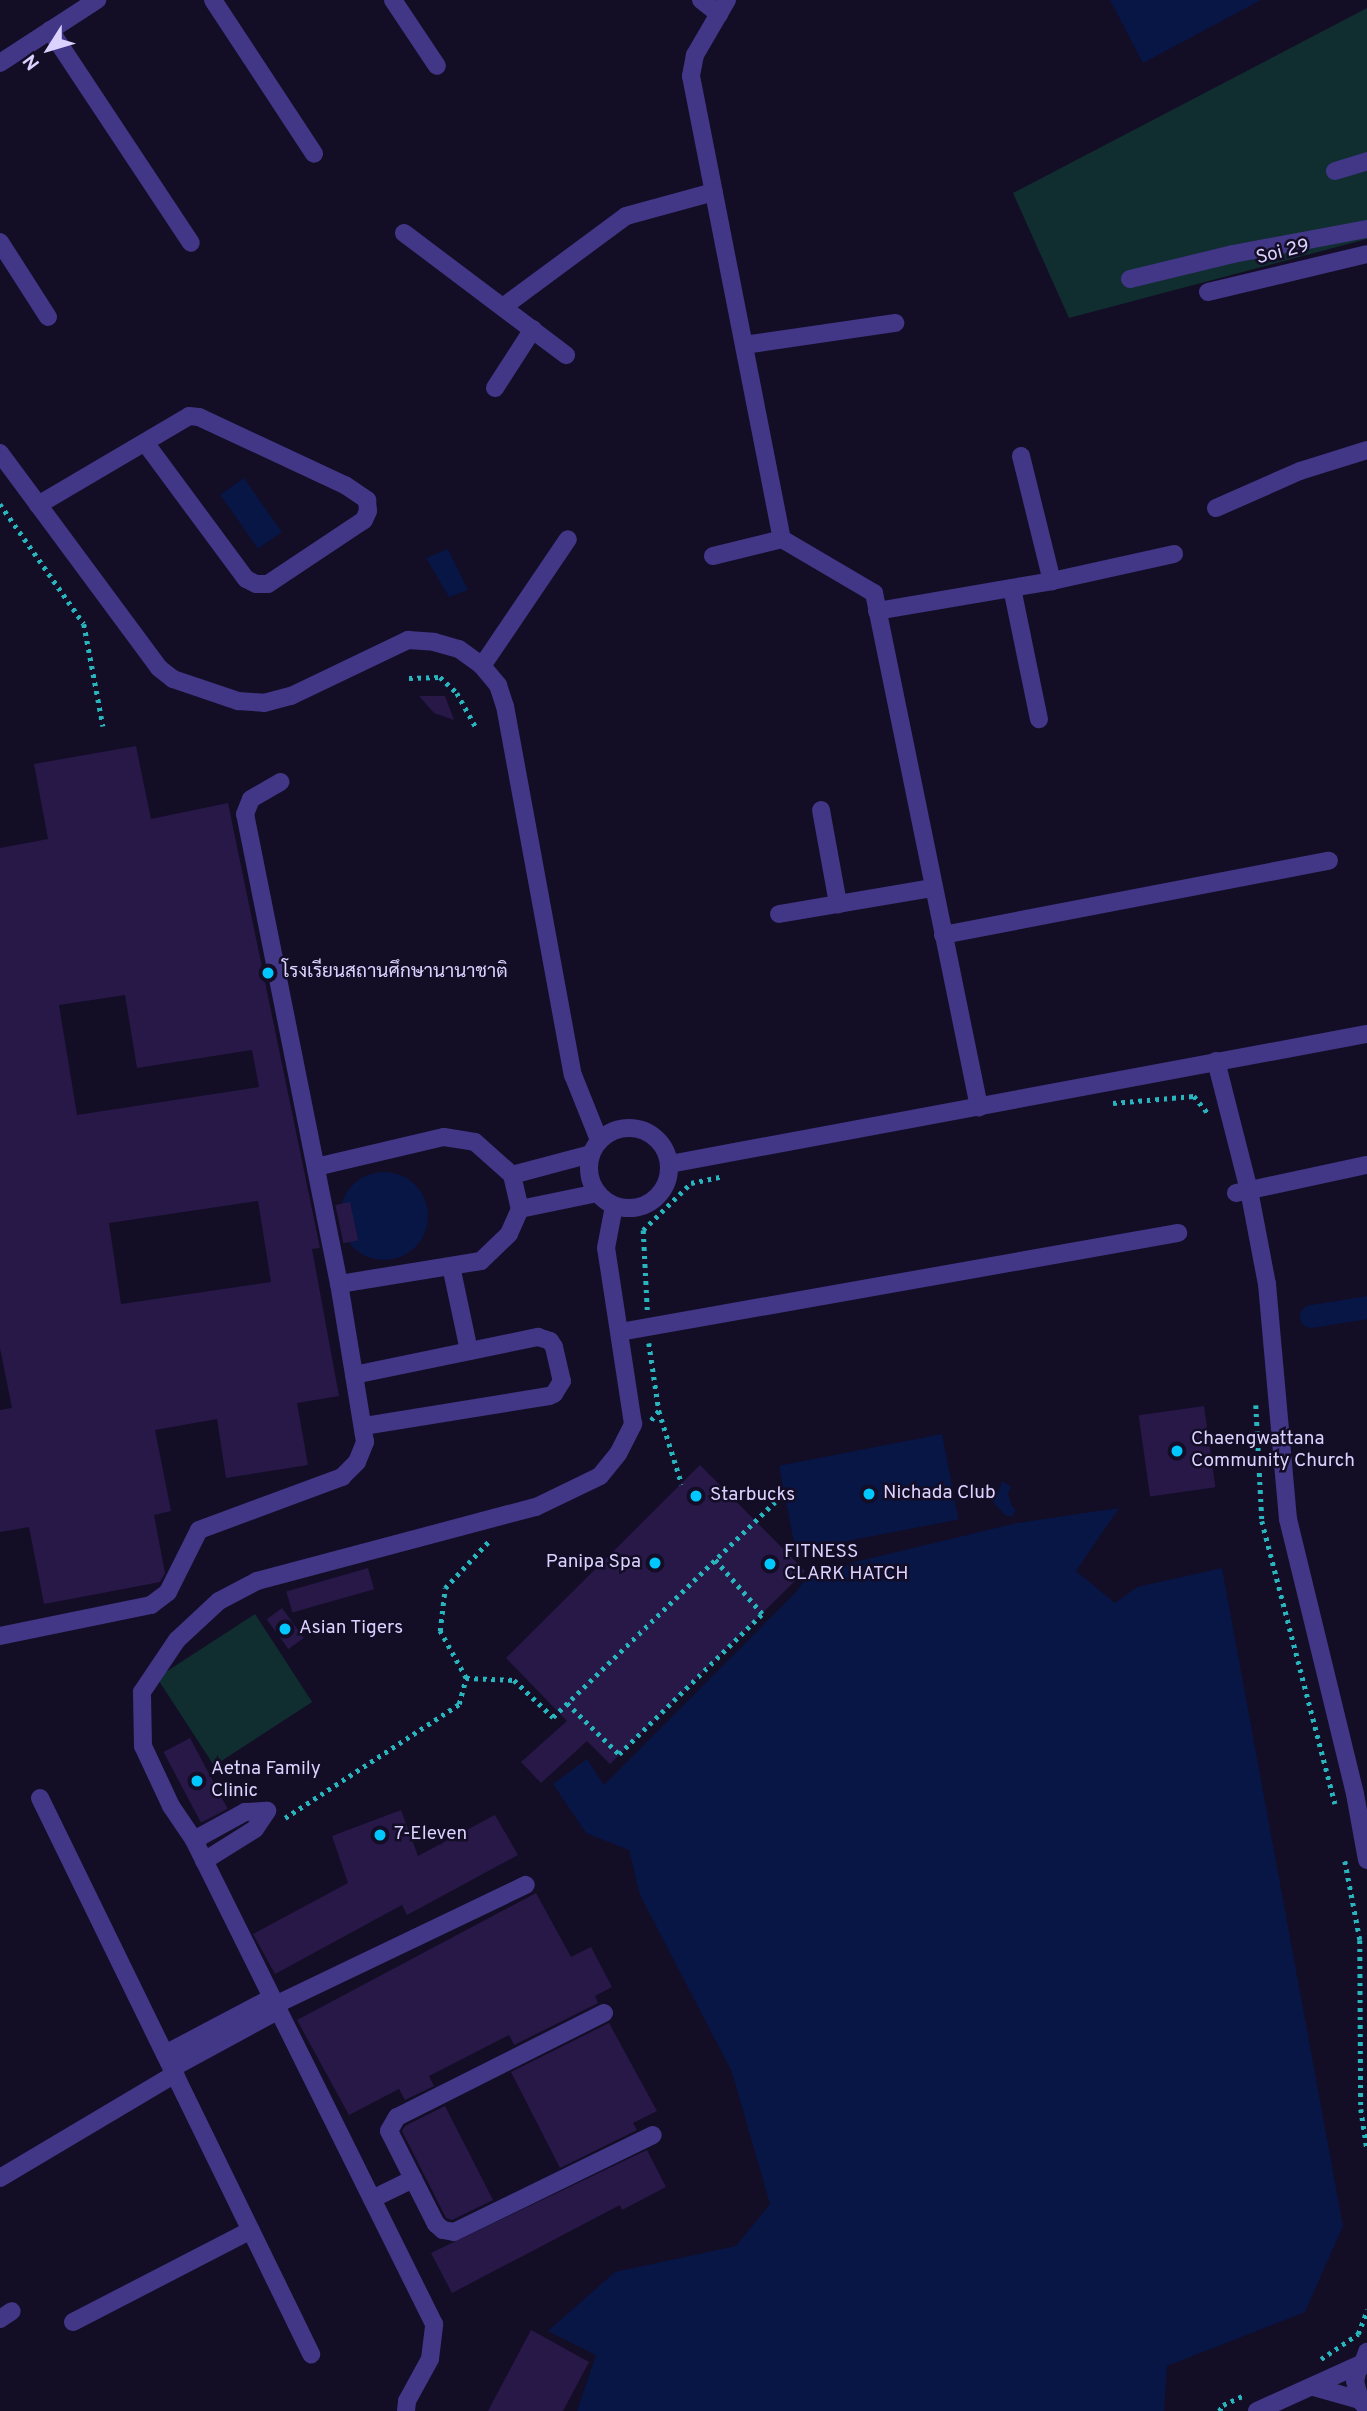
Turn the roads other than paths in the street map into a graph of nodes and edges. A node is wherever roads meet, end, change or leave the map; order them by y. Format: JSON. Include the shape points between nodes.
{"nodes":[{"id":1,"x":97,"y":0,"type":"edge"},
{"id":2,"x":213,"y":0,"type":"edge"},
{"id":3,"x":393,"y":0,"type":"edge"},
{"id":4,"x":701,"y":0,"type":"edge"},
{"id":5,"x":723,"y":7,"type":"edge"},
{"id":6,"x":50,"y":30,"type":"junction"},
{"id":7,"x":0,"y":63,"type":"edge"},
{"id":8,"x":437,"y":66,"type":"dead end"},
{"id":9,"x":314,"y":154,"type":"dead end"},
{"id":10,"x":1367,"y":161,"type":"edge"},
{"id":11,"x":1335,"y":171,"type":"dead end"},
{"id":12,"x":714,"y":192,"type":"junction"},
{"id":13,"x":1367,"y":229,"type":"edge"},
{"id":14,"x":404,"y":233,"type":"dead end"},
{"id":15,"x":0,"y":242,"type":"edge"},
{"id":16,"x":191,"y":243,"type":"dead end"},
{"id":17,"x":1367,"y":254,"type":"edge"},
{"id":18,"x":1130,"y":279,"type":"dead end"},
{"id":19,"x":1208,"y":292,"type":"dead end"},
{"id":20,"x":503,"y":307,"type":"junction"},
{"id":21,"x":48,"y":317,"type":"dead end"},
{"id":22,"x":895,"y":323,"type":"dead end"},
{"id":23,"x":533,"y":330,"type":"junction"},
{"id":24,"x":744,"y":345,"type":"junction"},
{"id":25,"x":566,"y":355,"type":"dead end"},
{"id":26,"x":495,"y":388,"type":"dead end"},
{"id":27,"x":146,"y":444,"type":"junction"},
{"id":28,"x":1367,"y":450,"type":"edge"},
{"id":29,"x":0,"y":453,"type":"edge"},
{"id":30,"x":1021,"y":456,"type":"dead end"},
{"id":31,"x":38,"y":505,"type":"junction"},
{"id":32,"x":1216,"y":508,"type":"dead end"},
{"id":33,"x":568,"y":539,"type":"dead end"},
{"id":34,"x":782,"y":539,"type":"junction"},
{"id":35,"x":1174,"y":554,"type":"dead end"},
{"id":36,"x":713,"y":555,"type":"dead end"},
{"id":37,"x":1052,"y":581,"type":"junction"},
{"id":38,"x":1012,"y":588,"type":"junction"},
{"id":39,"x":877,"y":611,"type":"junction"},
{"id":40,"x":482,"y":666,"type":"junction"},
{"id":41,"x":1040,"y":719,"type":"dead end"},
{"id":42,"x":281,"y":782,"type":"dead end"},
{"id":43,"x":821,"y":810,"type":"dead end"},
{"id":44,"x":1329,"y":861,"type":"dead end"},
{"id":45,"x":933,"y":888,"type":"junction"},
{"id":46,"x":838,"y":904,"type":"junction"},
{"id":47,"x":779,"y":914,"type":"dead end"},
{"id":48,"x":943,"y":935,"type":"junction"},
{"id":49,"x":1367,"y":1034,"type":"edge"},
{"id":50,"x":1216,"y":1061,"type":"junction"},
{"id":51,"x":979,"y":1107,"type":"junction"},
{"id":52,"x":595,"y":1147,"type":"junction"},
{"id":53,"x":670,"y":1164,"type":"junction"},
{"id":54,"x":1367,"y":1165,"type":"edge"},
{"id":55,"x":316,"y":1167,"type":"junction"},
{"id":56,"x":512,"y":1175,"type":"junction"},
{"id":57,"x":1242,"y":1191,"type":"junction"},
{"id":58,"x":597,"y":1193,"type":"junction"},
{"id":59,"x":614,"y":1206,"type":"junction"},
{"id":60,"x":520,"y":1209,"type":"junction"},
{"id":61,"x":1178,"y":1233,"type":"dead end"},
{"id":62,"x":451,"y":1266,"type":"junction"},
{"id":63,"x":339,"y":1284,"type":"junction"},
{"id":64,"x":620,"y":1332,"type":"junction"},
{"id":65,"x":469,"y":1351,"type":"junction"},
{"id":66,"x":354,"y":1375,"type":"junction"},
{"id":67,"x":363,"y":1426,"type":"junction"},
{"id":68,"x":0,"y":1636,"type":"edge"},
{"id":69,"x":1361,"y":1792,"type":"edge"},
{"id":70,"x":40,"y":1798,"type":"dead end"},
{"id":71,"x":194,"y":1840,"type":"junction"},
{"id":72,"x":1367,"y":1860,"type":"edge"},
{"id":73,"x":204,"y":1861,"type":"junction"},
{"id":74,"x":526,"y":1885,"type":"dead end"},
{"id":75,"x":274,"y":2005,"type":"junction"},
{"id":76,"x":604,"y":2013,"type":"dead end"},
{"id":77,"x":171,"y":2066,"type":"junction"},
{"id":78,"x":653,"y":2134,"type":"dead end"},
{"id":79,"x":0,"y":2178,"type":"edge"},
{"id":80,"x":413,"y":2179,"type":"junction"},
{"id":81,"x":372,"y":2199,"type":"junction"},
{"id":82,"x":251,"y":2231,"type":"junction"},
{"id":83,"x":73,"y":2322,"type":"dead end"},
{"id":84,"x":312,"y":2354,"type":"dead end"},
{"id":85,"x":1365,"y":2358,"type":"edge"},
{"id":86,"x":1314,"y":2387,"type":"junction"},
{"id":87,"x":1363,"y":2405,"type":"edge"},
{"id":88,"x":406,"y":2411,"type":"edge"},
{"id":89,"x":1257,"y":2411,"type":"edge"}],
"edges":[{"from":1,"to":6,"type":"street"},
{"from":2,"to":9,"type":"street"},
{"from":3,"to":8,"type":"street"},
{"from":4,"to":5,"type":"street"},
{"from":5,"to":12,"type":"street","via":[[695,55],[691,76]]},
{"from":6,"to":7,"type":"street"},
{"from":6,"to":16,"type":"street"},
{"from":10,"to":11,"type":"street"},
{"from":12,"to":20,"type":"street","via":[[626,216]]},
{"from":12,"to":24,"type":"street"},
{"from":13,"to":18,"type":"street"},
{"from":14,"to":20,"type":"street"},
{"from":15,"to":21,"type":"street"},
{"from":17,"to":19,"type":"street","name":"Soi 29"},
{"from":20,"to":23,"type":"street"},
{"from":22,"to":24,"type":"street"},
{"from":23,"to":25,"type":"street"},
{"from":23,"to":26,"type":"street"},
{"from":24,"to":34,"type":"street"},
{"from":27,"to":27,"type":"street","via":[[181,419],[199,417],[345,485],[367,500],[368,511],[364,520],[268,584],[256,584],[246,579]]},
{"from":27,"to":31,"type":"street"},
{"from":28,"to":32,"type":"street","via":[[1300,471]]},
{"from":29,"to":31,"type":"street"},
{"from":30,"to":37,"type":"street"},
{"from":31,"to":40,"type":"street","via":[[159,668],[197,689],[237,701],[264,703],[291,696],[408,640],[459,649]]},
{"from":33,"to":40,"type":"street"},
{"from":34,"to":36,"type":"street"},
{"from":34,"to":39,"type":"street","via":[[874,593]]},
{"from":35,"to":37,"type":"street"},
{"from":37,"to":38,"type":"street"},
{"from":38,"to":39,"type":"street"},
{"from":38,"to":41,"type":"street"},
{"from":39,"to":45,"type":"street"},
{"from":40,"to":52,"type":"street","via":[[498,685],[505,706],[573,1075]]},
{"from":42,"to":55,"type":"street","via":[[251,799],[245,814]]},
{"from":43,"to":46,"type":"street"},
{"from":44,"to":48,"type":"street"},
{"from":45,"to":46,"type":"street"},
{"from":45,"to":48,"type":"street"},
{"from":46,"to":47,"type":"street"},
{"from":48,"to":51,"type":"street"},
{"from":49,"to":50,"type":"street"},
{"from":50,"to":51,"type":"street"},
{"from":50,"to":57,"type":"street"},
{"from":51,"to":53,"type":"street"},
{"from":52,"to":53,"type":"street","via":[[619,1129],[634,1128],[653,1136]]},
{"from":52,"to":56,"type":"street"},
{"from":52,"to":58,"type":"street","via":[[589,1173]]},
{"from":53,"to":59,"type":"street","via":[[668,1181],[653,1202],[634,1209]]},
{"from":54,"to":57,"type":"street"},
{"from":55,"to":56,"type":"street","via":[[444,1137],[475,1142]]},
{"from":55,"to":63,"type":"street"},
{"from":56,"to":60,"type":"street"},
{"from":57,"to":69,"type":"street","via":[[1267,1284],[1288,1519]]},
{"from":58,"to":59,"type":"street"},
{"from":58,"to":60,"type":"street"},
{"from":59,"to":64,"type":"street","via":[[606,1248]]},
{"from":60,"to":62,"type":"street","via":[[509,1234],[481,1261]]},
{"from":61,"to":64,"type":"street"},
{"from":62,"to":63,"type":"street"},
{"from":62,"to":65,"type":"street"},
{"from":63,"to":66,"type":"street"},
{"from":64,"to":71,"type":"street","via":[[633,1424],[600,1476],[536,1507],[257,1581],[219,1601],[177,1640],[142,1692],[144,1746],[171,1807]]},
{"from":65,"to":66,"type":"street"},
{"from":65,"to":67,"type":"street","via":[[545,1338],[554,1347],[562,1381],[549,1396]]},
{"from":66,"to":67,"type":"street"},
{"from":67,"to":68,"type":"street","via":[[365,1442],[358,1462],[342,1477],[199,1530],[168,1592],[151,1605]]},
{"from":69,"to":72,"type":"street"},
{"from":70,"to":77,"type":"street"},
{"from":71,"to":73,"type":"street"},
{"from":71,"to":73,"type":"street","via":[[245,1812],[267,1811],[255,1829]]},
{"from":73,"to":75,"type":"street"},
{"from":74,"to":75,"type":"street"},
{"from":75,"to":77,"type":"street"},
{"from":75,"to":81,"type":"street"},
{"from":76,"to":80,"type":"street","via":[[397,2117],[389,2131]]},
{"from":77,"to":79,"type":"street"},
{"from":77,"to":82,"type":"street"},
{"from":78,"to":80,"type":"street","via":[[454,2232],[436,2224]]},
{"from":80,"to":81,"type":"street"},
{"from":81,"to":88,"type":"street","via":[[435,2324],[430,2359]]},
{"from":82,"to":83,"type":"street"},
{"from":82,"to":84,"type":"street"},
{"from":85,"to":86,"type":"street"},
{"from":85,"to":87,"type":"street","via":[[1355,2381]]},
{"from":86,"to":87,"type":"street"},
{"from":86,"to":89,"type":"street"}]}
